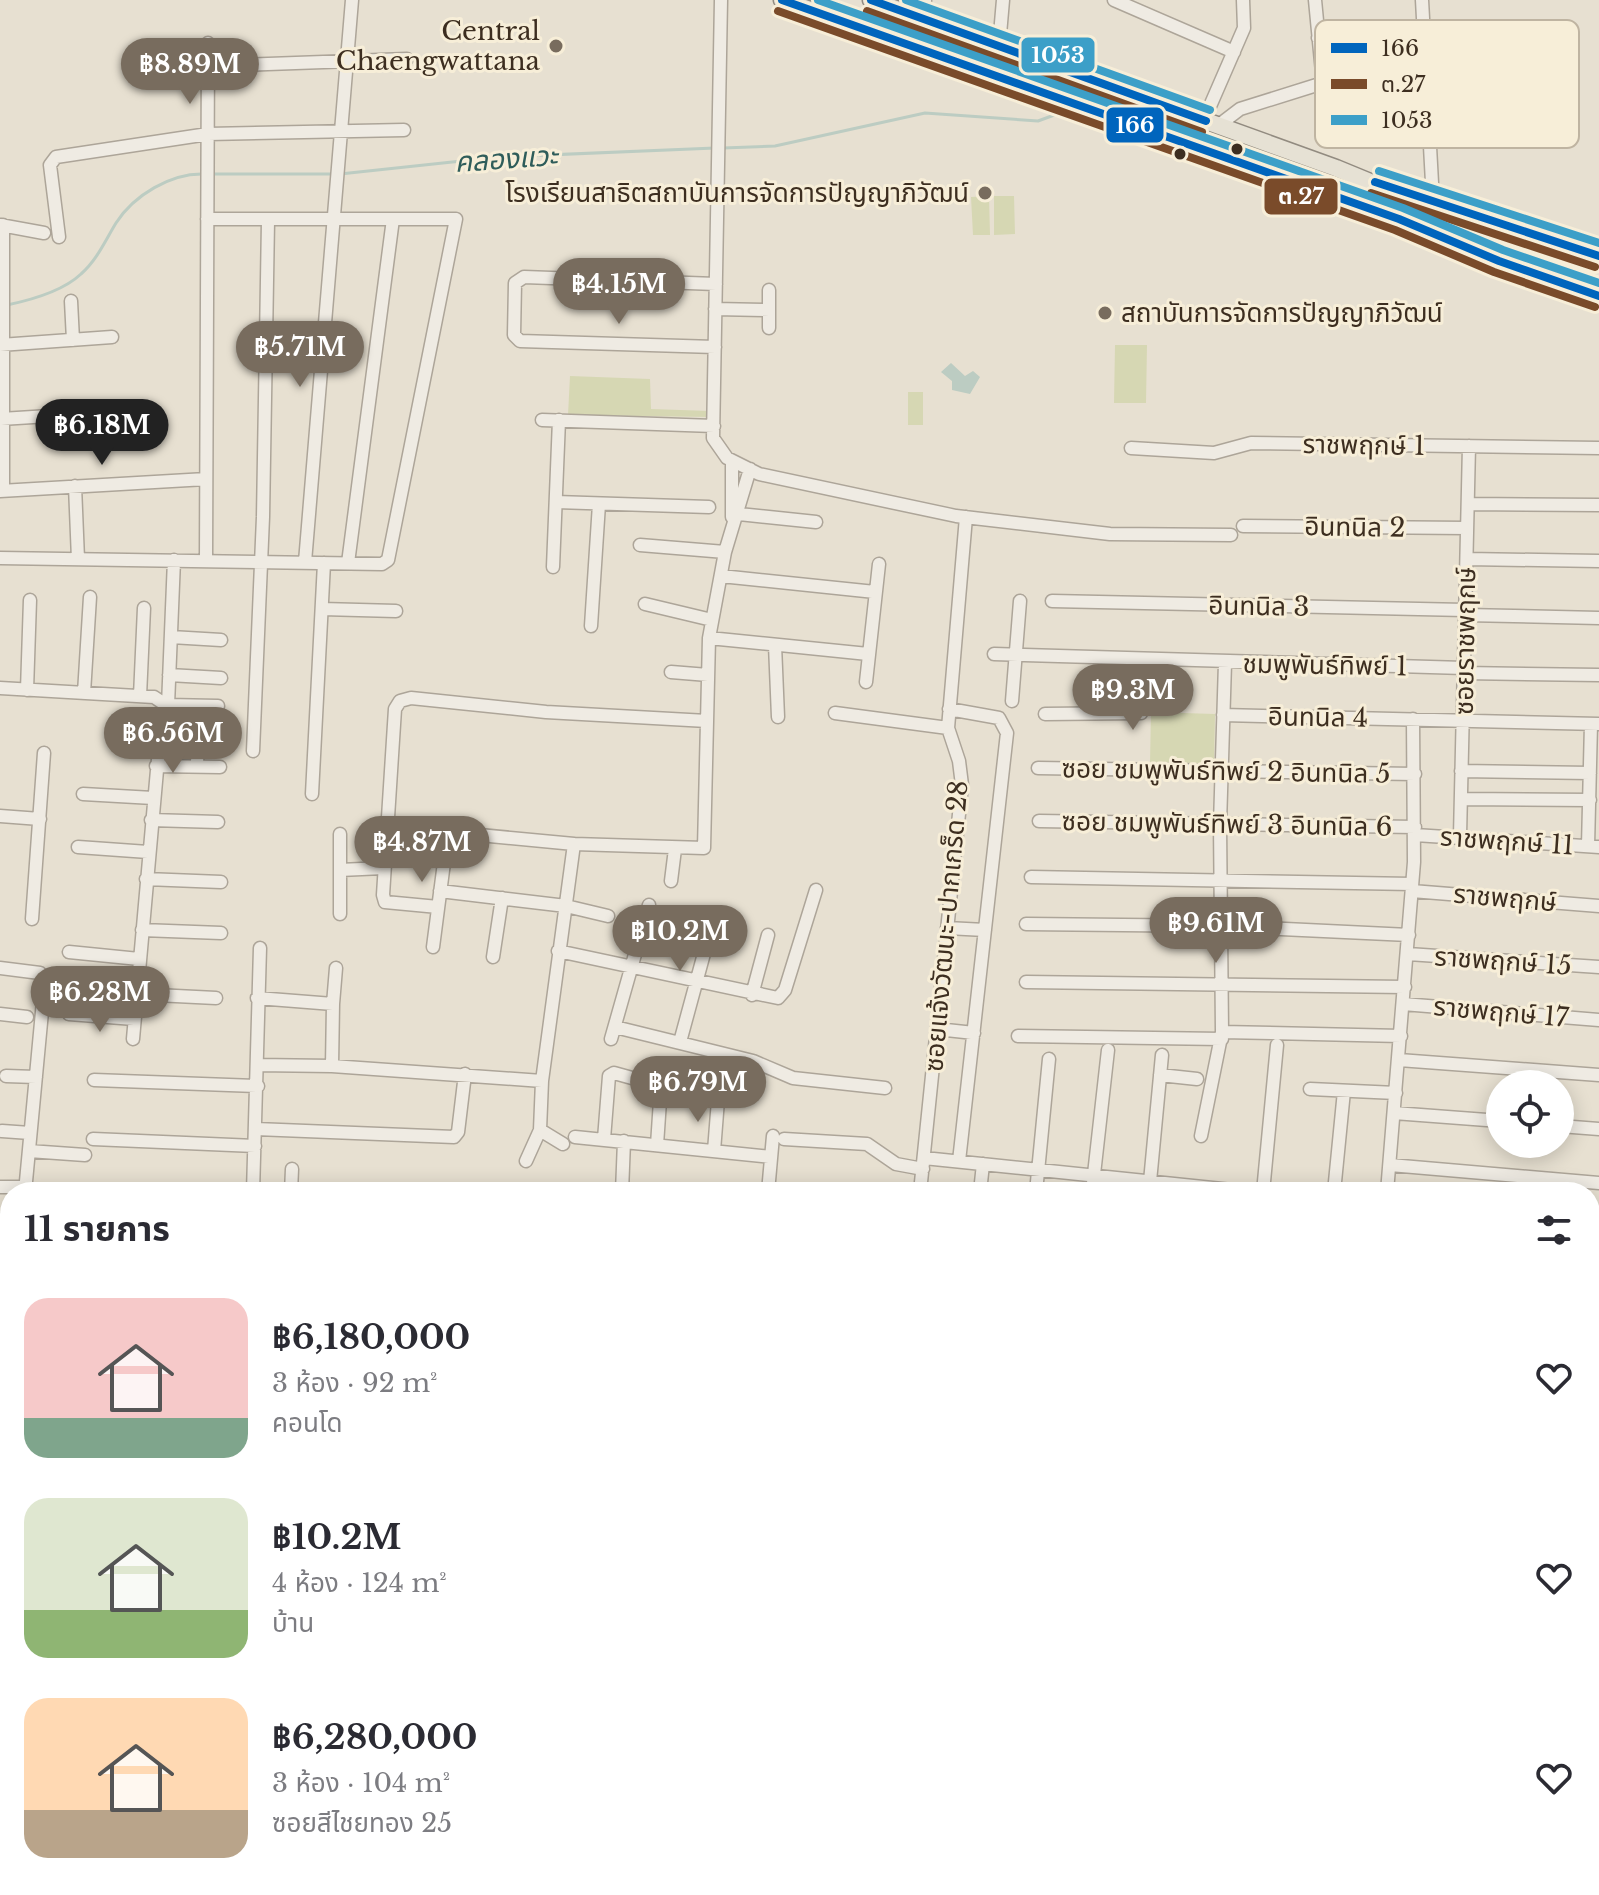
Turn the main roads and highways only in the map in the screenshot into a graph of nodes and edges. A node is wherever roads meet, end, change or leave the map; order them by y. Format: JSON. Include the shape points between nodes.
{"nodes":[{"id":1,"x":782,"y":0,"type":"edge"},
{"id":2,"x":871,"y":0,"type":"edge"},
{"id":3,"x":1412,"y":196,"type":"junction"},
{"id":4,"x":1399,"y":219,"type":"junction"},
{"id":5,"x":1599,"y":256,"type":"edge"},
{"id":6,"x":1599,"y":270,"type":"edge"},
{"id":7,"x":1599,"y":283,"type":"edge"},
{"id":8,"x":1599,"y":296,"type":"edge"}],
"edges":[{"from":1,"to":4,"type":"main road"},
{"from":2,"to":3,"type":"main road"},
{"from":3,"to":5,"type":"main road"},
{"from":3,"to":6,"type":"main road","via":[[1506,238]]},
{"from":4,"to":7,"type":"main road"},
{"from":4,"to":8,"type":"main road"}]}
